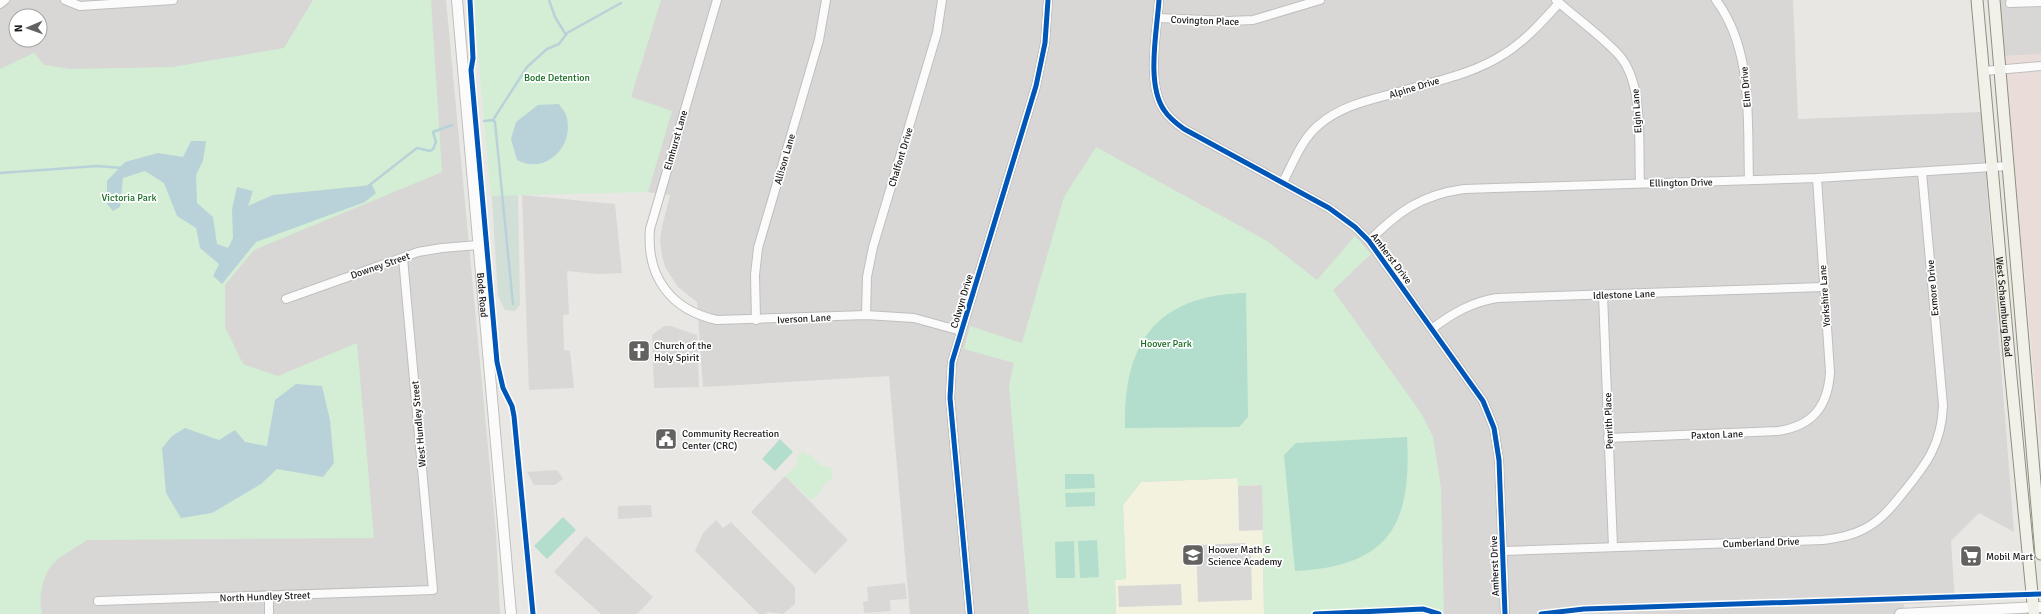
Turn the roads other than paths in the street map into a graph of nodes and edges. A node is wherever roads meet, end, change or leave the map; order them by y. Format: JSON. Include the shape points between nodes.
{"nodes":[{"id":1,"x":5,"y":0,"type":"edge"},
{"id":2,"x":65,"y":0,"type":"edge"},
{"id":3,"x":173,"y":0,"type":"edge"},
{"id":4,"x":457,"y":0,"type":"edge"},
{"id":5,"x":717,"y":0,"type":"edge"},
{"id":6,"x":826,"y":0,"type":"edge"},
{"id":7,"x":942,"y":0,"type":"edge"},
{"id":8,"x":1048,"y":0,"type":"edge"},
{"id":9,"x":1159,"y":0,"type":"edge"},
{"id":10,"x":1320,"y":0,"type":"edge"},
{"id":11,"x":1716,"y":0,"type":"edge"},
{"id":12,"x":1977,"y":0,"type":"edge"},
{"id":13,"x":1994,"y":0,"type":"edge"},
{"id":14,"x":1557,"y":1,"type":"edge"},
{"id":15,"x":2041,"y":2,"type":"edge"},
{"id":16,"x":2010,"y":3,"type":"dead end"},
{"id":17,"x":0,"y":4,"type":"edge"},
{"id":18,"x":1158,"y":18,"type":"junction"},
{"id":19,"x":2041,"y":66,"type":"edge"},
{"id":20,"x":2000,"y":70,"type":"junction"},
{"id":21,"x":1984,"y":72,"type":"junction"},
{"id":22,"x":2008,"y":166,"type":"junction"},
{"id":23,"x":1993,"y":168,"type":"junction"},
{"id":24,"x":1922,"y":172,"type":"junction"},
{"id":25,"x":1817,"y":178,"type":"junction"},
{"id":26,"x":1749,"y":180,"type":"junction"},
{"id":27,"x":1283,"y":182,"type":"junction"},
{"id":28,"x":1640,"y":183,"type":"junction"},
{"id":29,"x":1369,"y":241,"type":"junction"},
{"id":30,"x":478,"y":245,"type":"junction"},
{"id":31,"x":403,"y":258,"type":"junction"},
{"id":32,"x":660,"y":281,"type":"joint"},
{"id":33,"x":1824,"y":287,"type":"junction"},
{"id":34,"x":1603,"y":295,"type":"junction"},
{"id":35,"x":286,"y":299,"type":"dead end"},
{"id":36,"x":866,"y":315,"type":"junction"},
{"id":37,"x":756,"y":320,"type":"junction"},
{"id":38,"x":1433,"y":328,"type":"junction"},
{"id":39,"x":961,"y":330,"type":"junction"},
{"id":40,"x":1943,"y":405,"type":"joint"},
{"id":41,"x":1818,"y":411,"type":"joint"},
{"id":42,"x":1608,"y":438,"type":"junction"},
{"id":43,"x":1613,"y":547,"type":"junction"},
{"id":44,"x":1503,"y":551,"type":"junction"},
{"id":45,"x":2041,"y":554,"type":"edge"},
{"id":46,"x":433,"y":590,"type":"joint"},
{"id":47,"x":269,"y":596,"type":"junction"},
{"id":48,"x":98,"y":601,"type":"dead end"},
{"id":49,"x":2036,"y":609,"type":"edge"},
{"id":50,"x":269,"y":614,"type":"edge"},
{"id":51,"x":511,"y":614,"type":"edge"},
{"id":52,"x":970,"y":614,"type":"edge"},
{"id":53,"x":1505,"y":614,"type":"edge"},
{"id":54,"x":1900,"y":614,"type":"edge"}],
"edges":[{"from":1,"to":17,"type":"street"},
{"from":2,"to":3,"type":"street","via":[[80,6]]},
{"from":4,"to":30,"type":"street","name":"Bode Road"},
{"from":5,"to":32,"type":"street","name":"Elmhurst Lane","via":[[650,229],[649,250]]},
{"from":6,"to":37,"type":"street","name":"Allison Lane","via":[[819,40],[758,248],[755,275]]},
{"from":7,"to":36,"type":"street","name":"Chalfont Drive","via":[[937,33],[873,248],[867,277]]},
{"from":8,"to":39,"type":"street","name":"Colwyn Drive","via":[[1045,43],[1036,86]]},
{"from":9,"to":18,"type":"street","name":"Amherst Drive"},
{"from":10,"to":18,"type":"street","name":"Covington Place","via":[[1253,20],[1228,22]]},
{"from":11,"to":26,"type":"street","name":"Elm Drive","via":[[1735,34],[1744,66]]},
{"from":12,"to":21,"type":"main road","name":"West Schaumburg Road"},
{"from":13,"to":20,"type":"main road","name":"West Schaumburg Road"},
{"from":14,"to":27,"type":"street","name":"Alpine Drive","via":[[1521,42],[1503,55],[1464,72],[1353,105],[1330,116],[1310,133]]},
{"from":14,"to":28,"type":"street","name":"Elgin Lane","via":[[1618,54],[1632,77],[1637,100]]},
{"from":15,"to":16,"type":"street"},
{"from":18,"to":27,"type":"street","name":"Amherst Drive","via":[[1154,76],[1156,90],[1164,110],[1184,129]]},
{"from":19,"to":20,"type":"street"},
{"from":20,"to":21,"type":"street"},
{"from":20,"to":22,"type":"main road","name":"West Schaumburg Road"},
{"from":21,"to":23,"type":"main road","name":"West Schaumburg Road"},
{"from":22,"to":23,"type":"street","name":"Ellington Drive"},
{"from":22,"to":45,"type":"main road","name":"West Schaumburg Road"},
{"from":23,"to":24,"type":"street","name":"Ellington Drive"},
{"from":23,"to":49,"type":"main road","name":"West Schaumburg Road"},
{"from":24,"to":25,"type":"street","name":"Ellington Drive"},
{"from":24,"to":40,"type":"street","name":"Exmore Drive"},
{"from":25,"to":26,"type":"street","name":"Ellington Drive"},
{"from":25,"to":33,"type":"street","name":"Yorkshire Lane"},
{"from":26,"to":28,"type":"street","name":"Ellington Drive"},
{"from":27,"to":29,"type":"street","name":"Amherst Drive","via":[[1329,208]]},
{"from":28,"to":29,"type":"street","name":"Ellington Drive","via":[[1449,191],[1431,196],[1403,210]]},
{"from":29,"to":38,"type":"street","name":"Amherst Drive"},
{"from":30,"to":31,"type":"street","name":"Downey Street","via":[[418,252]]},
{"from":30,"to":51,"type":"street","name":"Bode Road"},
{"from":31,"to":35,"type":"street","name":"Downey Street"},
{"from":31,"to":46,"type":"street","name":"West Hundley Street"},
{"from":32,"to":37,"type":"street","name":"Iverson Lane","via":[[673,299],[694,313],[724,321]]},
{"from":33,"to":34,"type":"street","name":"Idlestone Lane"},
{"from":33,"to":41,"type":"street","name":"Yorkshire Lane","via":[[1830,372],[1825,400]]},
{"from":34,"to":38,"type":"street","name":"Idlestone Lane","via":[[1483,300],[1458,310]]},
{"from":34,"to":42,"type":"street","name":"Penrith Place"},
{"from":36,"to":37,"type":"street","name":"Iverson Lane"},
{"from":36,"to":39,"type":"street","name":"Iverson Lane","via":[[914,318]]},
{"from":38,"to":44,"type":"street","name":"Amherst Drive","via":[[1483,401],[1494,428],[1499,460]]},
{"from":39,"to":52,"type":"street","name":"Colwyn Drive","via":[[952,362],[950,398]]},
{"from":40,"to":43,"type":"street","name":"Cumberland Drive","via":[[1938,439],[1923,468],[1889,510],[1877,521],[1855,533],[1823,540]]},
{"from":41,"to":42,"type":"street","name":"Paxton Lane","via":[[1800,426],[1778,432]]},
{"from":42,"to":43,"type":"street","name":"Penrith Place"},
{"from":43,"to":44,"type":"street","name":"Cumberland Drive"},
{"from":44,"to":53,"type":"street","name":"Amherst Drive"},
{"from":46,"to":47,"type":"street","name":"North Hundley Street"},
{"from":47,"to":48,"type":"street","name":"North Hundley Street"},
{"from":47,"to":50,"type":"street"},
{"from":49,"to":54,"type":"street"}]}
